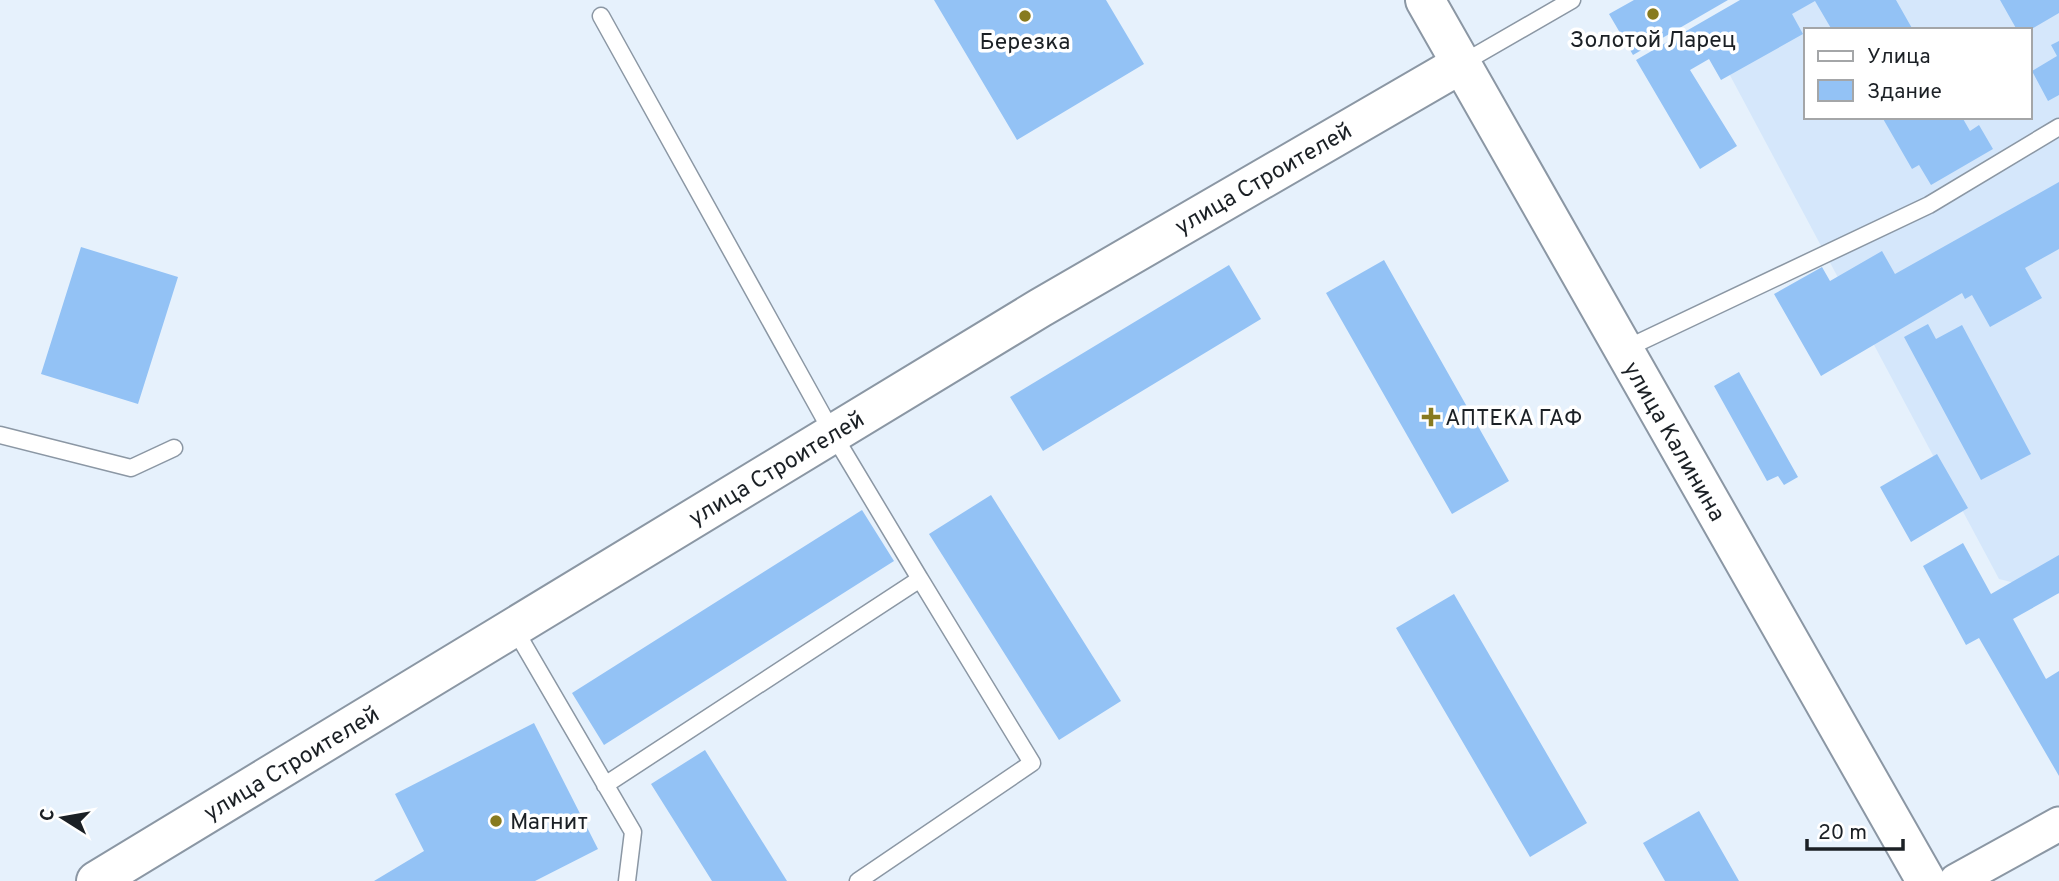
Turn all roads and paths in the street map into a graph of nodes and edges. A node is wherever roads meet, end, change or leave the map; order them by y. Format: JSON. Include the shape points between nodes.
{"nodes":[{"id":1,"x":1424,"y":0,"type":"edge"},
{"id":2,"x":1572,"y":0,"type":"edge"},
{"id":3,"x":601,"y":16,"type":"dead end"},
{"id":4,"x":1461,"y":64,"type":"junction"},
{"id":5,"x":2059,"y":127,"type":"edge"},
{"id":6,"x":1623,"y":350,"type":"junction"},
{"id":7,"x":833,"y":434,"type":"junction"},
{"id":8,"x":0,"y":435,"type":"edge"},
{"id":9,"x":174,"y":448,"type":"dead end"},
{"id":10,"x":920,"y":579,"type":"junction"},
{"id":11,"x":514,"y":628,"type":"junction"},
{"id":12,"x":605,"y":785,"type":"junction"},
{"id":13,"x":2059,"y":824,"type":"edge"},
{"id":14,"x":96,"y":881,"type":"edge"},
{"id":15,"x":627,"y":881,"type":"edge"},
{"id":16,"x":858,"y":881,"type":"edge"},
{"id":17,"x":1926,"y":881,"type":"edge"},
{"id":18,"x":1956,"y":881,"type":"edge"}],
"edges":[{"from":1,"to":4,"type":"main road","name":"улица Калинина"},
{"from":2,"to":4,"type":"lane"},
{"from":3,"to":7,"type":"lane"},
{"from":4,"to":6,"type":"main road","name":"улица Калинина"},
{"from":4,"to":7,"type":"main road","name":"улица Строителей"},
{"from":5,"to":6,"type":"lane","via":[[1929,205]]},
{"from":6,"to":17,"type":"main road","name":"улица Калинина"},
{"from":7,"to":10,"type":"lane"},
{"from":7,"to":11,"type":"main road","name":"улица Строителей"},
{"from":8,"to":9,"type":"lane","via":[[131,468]]},
{"from":10,"to":12,"type":"lane"},
{"from":10,"to":16,"type":"lane","via":[[1032,763]]},
{"from":11,"to":12,"type":"lane"},
{"from":11,"to":14,"type":"main road","name":"улица Строителей"},
{"from":12,"to":15,"type":"lane","via":[[633,832]]},
{"from":13,"to":18,"type":"street"}]}
